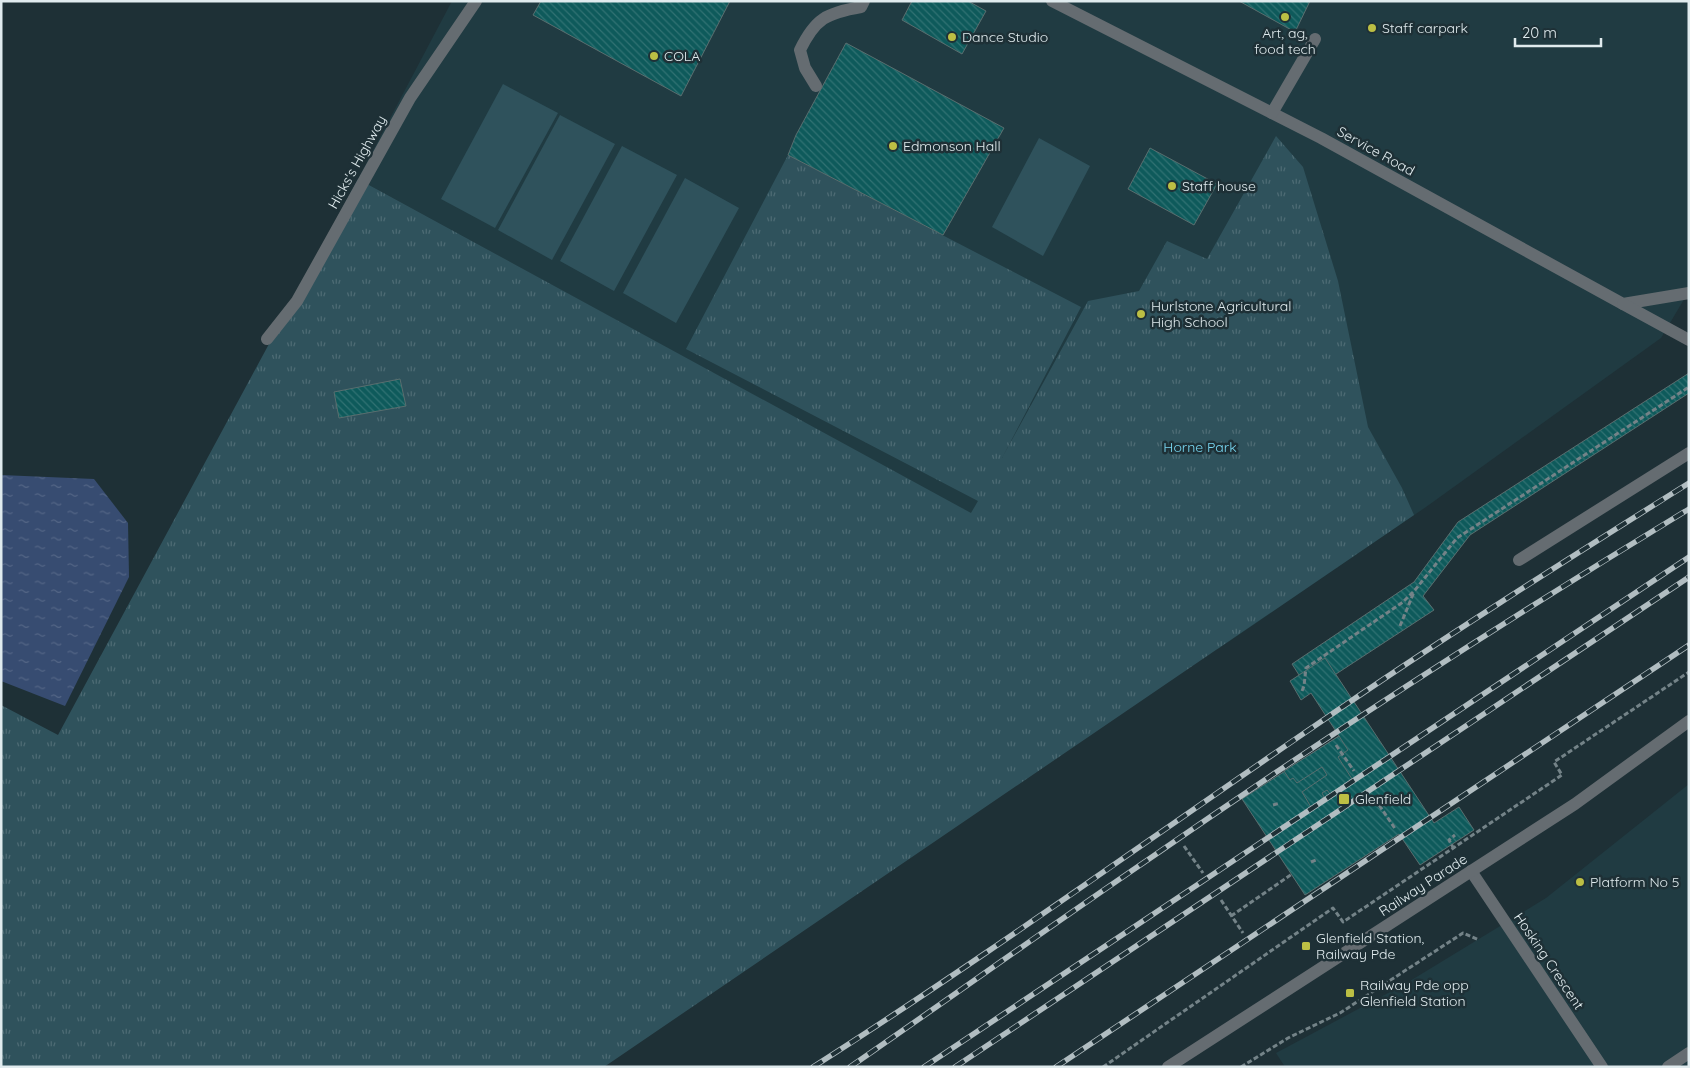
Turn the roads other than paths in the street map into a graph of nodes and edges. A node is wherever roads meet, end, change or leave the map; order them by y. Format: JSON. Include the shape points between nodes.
{"nodes":[{"id":1,"x":476,"y":1,"type":"edge"},
{"id":2,"x":864,"y":1,"type":"edge"},
{"id":3,"x":1052,"y":1,"type":"edge"},
{"id":4,"x":1315,"y":39,"type":"dead end"},
{"id":5,"x":816,"y":86,"type":"dead end"},
{"id":6,"x":1272,"y":113,"type":"junction"},
{"id":7,"x":1689,"y":293,"type":"edge"},
{"id":8,"x":1623,"y":304,"type":"junction"},
{"id":9,"x":267,"y":339,"type":"dead end"},
{"id":10,"x":1689,"y":340,"type":"edge"},
{"id":11,"x":1689,"y":453,"type":"edge"},
{"id":12,"x":1519,"y":560,"type":"dead end"},
{"id":13,"x":1689,"y":721,"type":"edge"},
{"id":14,"x":1472,"y":871,"type":"junction"},
{"id":15,"x":1689,"y":1053,"type":"edge"},
{"id":16,"x":1168,"y":1067,"type":"edge"},
{"id":17,"x":1602,"y":1067,"type":"edge"},
{"id":18,"x":1668,"y":1067,"type":"edge"}],
"edges":[{"from":1,"to":9,"type":"street","name":"Hicks's Highway","via":[[410,98],[297,301]]},
{"from":2,"to":5,"type":"street","via":[[861,7],[838,11],[821,19],[810,31],[800,50],[805,68]]},
{"from":3,"to":6,"type":"street","name":"Service Road"},
{"from":4,"to":6,"type":"street"},
{"from":6,"to":8,"type":"street","name":"Service Road"},
{"from":7,"to":8,"type":"street"},
{"from":8,"to":10,"type":"street","name":"Service Road"},
{"from":11,"to":12,"type":"street"},
{"from":13,"to":14,"type":"street","name":"Railway Parade","via":[[1575,804]]},
{"from":14,"to":16,"type":"street","name":"Railway Parade"},
{"from":14,"to":17,"type":"street","name":"Hosking Crescent"},
{"from":15,"to":18,"type":"street"}]}
